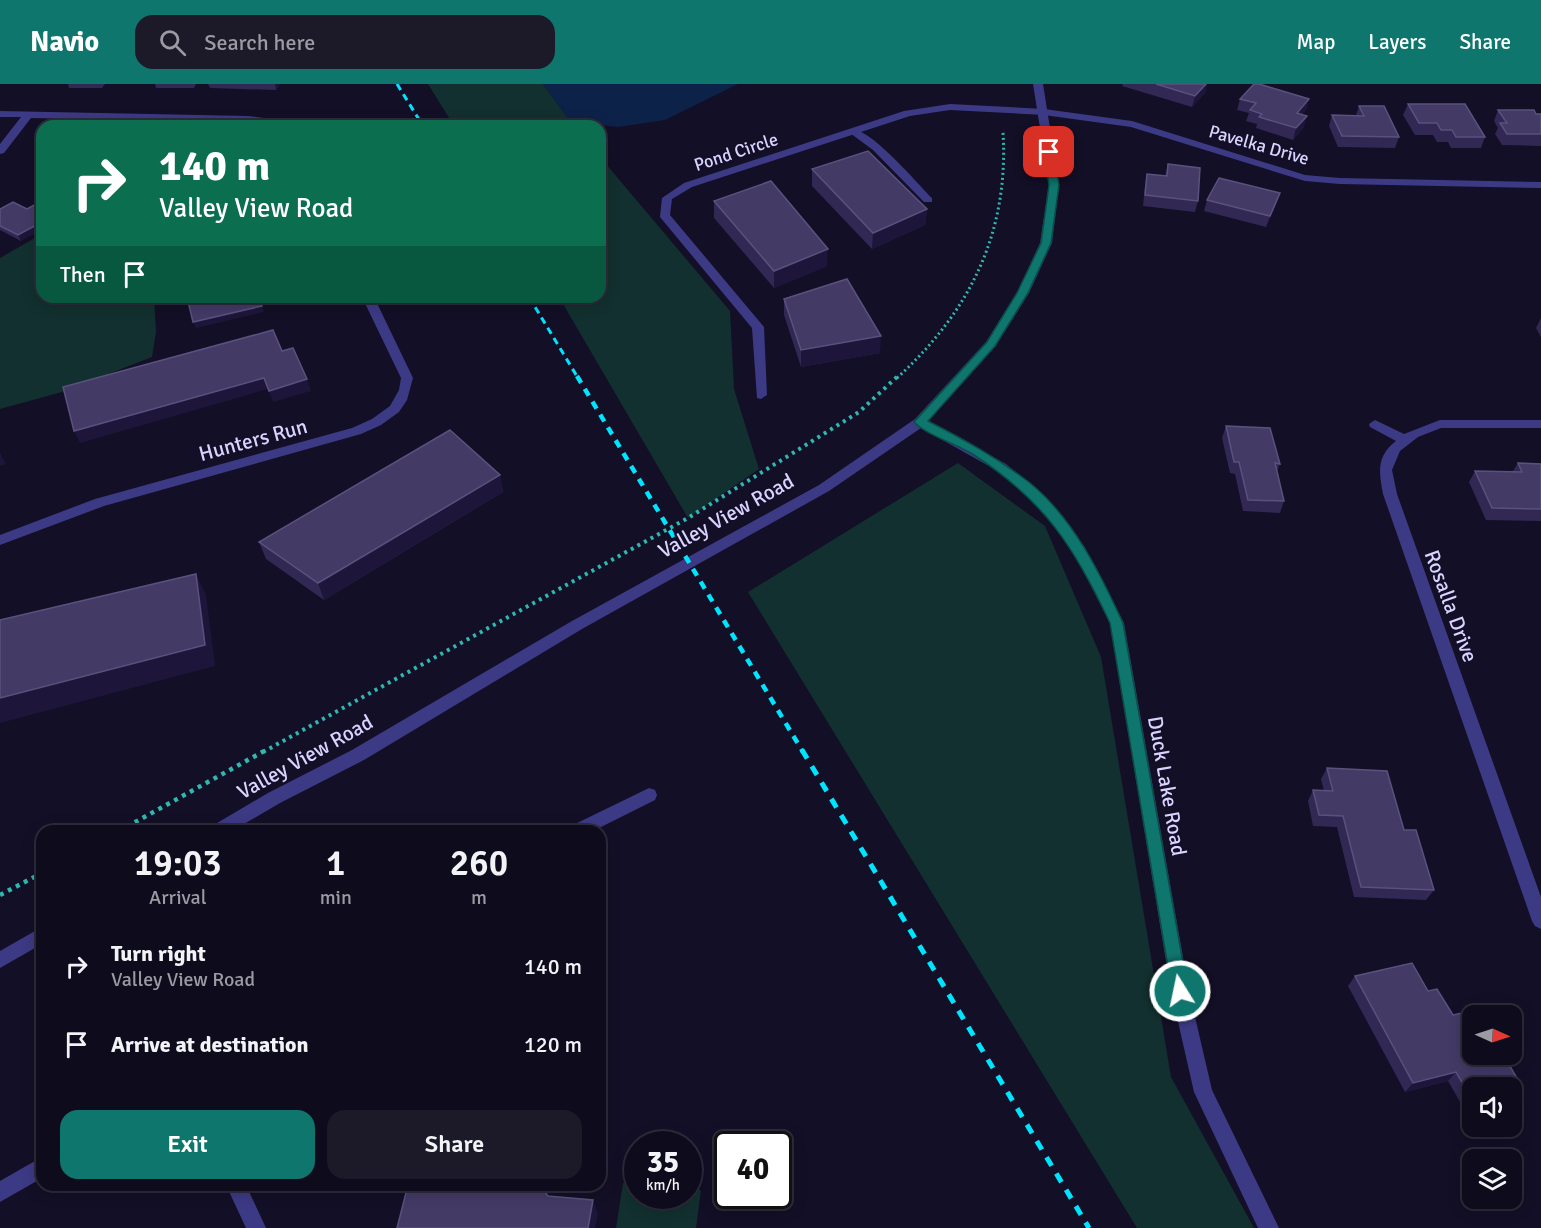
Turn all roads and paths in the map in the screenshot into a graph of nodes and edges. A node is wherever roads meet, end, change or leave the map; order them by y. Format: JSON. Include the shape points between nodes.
{"nodes":[{"id":1,"x":1038,"y":84,"type":"edge"},
{"id":2,"x":1002,"y":109,"type":"junction"},
{"id":3,"x":1044,"y":112,"type":"junction"},
{"id":4,"x":0,"y":114,"type":"edge"},
{"id":5,"x":28,"y":115,"type":"junction"},
{"id":6,"x":268,"y":120,"type":"edge"},
{"id":7,"x":854,"y":131,"type":"junction"},
{"id":8,"x":0,"y":151,"type":"edge"},
{"id":9,"x":1541,"y":185,"type":"edge"},
{"id":10,"x":928,"y":200,"type":"dead end"},
{"id":11,"x":371,"y":303,"type":"edge"},
{"id":12,"x":761,"y":394,"type":"dead end"},
{"id":13,"x":920,"y":422,"type":"junction"},
{"id":14,"x":1375,"y":424,"type":"dead end"},
{"id":15,"x":1541,"y":424,"type":"edge"},
{"id":16,"x":1405,"y":440,"type":"junction"},
{"id":17,"x":0,"y":540,"type":"edge"},
{"id":18,"x":649,"y":795,"type":"dead end"},
{"id":19,"x":130,"y":825,"type":"edge"},
{"id":20,"x":228,"y":825,"type":"edge"},
{"id":21,"x":589,"y":825,"type":"edge"},
{"id":22,"x":36,"y":876,"type":"edge"},
{"id":23,"x":0,"y":896,"type":"edge"},
{"id":24,"x":1541,"y":921,"type":"edge"},
{"id":25,"x":36,"y":939,"type":"edge"},
{"id":26,"x":0,"y":960,"type":"edge"},
{"id":27,"x":36,"y":1171,"type":"edge"},
{"id":28,"x":239,"y":1191,"type":"edge"},
{"id":29,"x":0,"y":1192,"type":"edge"},
{"id":30,"x":256,"y":1228,"type":"edge"},
{"id":31,"x":1269,"y":1228,"type":"edge"}],
"edges":[{"from":1,"to":3,"type":"street","name":"Valley View Road"},
{"from":2,"to":3,"type":"street","name":"Pond Circle"},
{"from":2,"to":7,"type":"street","name":"Pond Circle","via":[[950,107],[908,113]]},
{"from":2,"to":19,"type":"path","via":[[1005,167],[996,226],[981,268],[954,316],[914,362],[859,412],[688,518]]},
{"from":3,"to":9,"type":"street","name":"Pavelka Drive","via":[[1132,124],[1305,177]]},
{"from":3,"to":13,"type":"street","name":"Valley View Road","via":[[1054,185],[1046,243],[1023,293],[991,344]]},
{"from":4,"to":5,"type":"street"},
{"from":5,"to":6,"type":"street"},
{"from":5,"to":8,"type":"street"},
{"from":7,"to":10,"type":"street","via":[[877,148]]},
{"from":7,"to":12,"type":"street","name":"Pond Circle","via":[[688,185],[667,198],[664,215],[758,327]]},
{"from":11,"to":17,"type":"street","name":"Hunters Run","via":[[407,378],[407,391],[393,411],[375,425],[100,502]]},
{"from":13,"to":20,"type":"street","name":"Valley View Road","via":[[824,488]]},
{"from":13,"to":31,"type":"street","name":"Duck Lake Road","via":[[977,452],[1027,487],[1065,528],[1117,623],[1180,991],[1203,1092]]},
{"from":14,"to":16,"type":"street"},
{"from":15,"to":16,"type":"street","name":"Rosalla Drive","via":[[1440,424]]},
{"from":16,"to":24,"type":"street","name":"Rosalla Drive","via":[[1394,449],[1385,470],[1390,494]]},
{"from":18,"to":21,"type":"street"},
{"from":22,"to":23,"type":"path"},
{"from":25,"to":26,"type":"street"},
{"from":27,"to":29,"type":"street"},
{"from":28,"to":30,"type":"street"}]}
